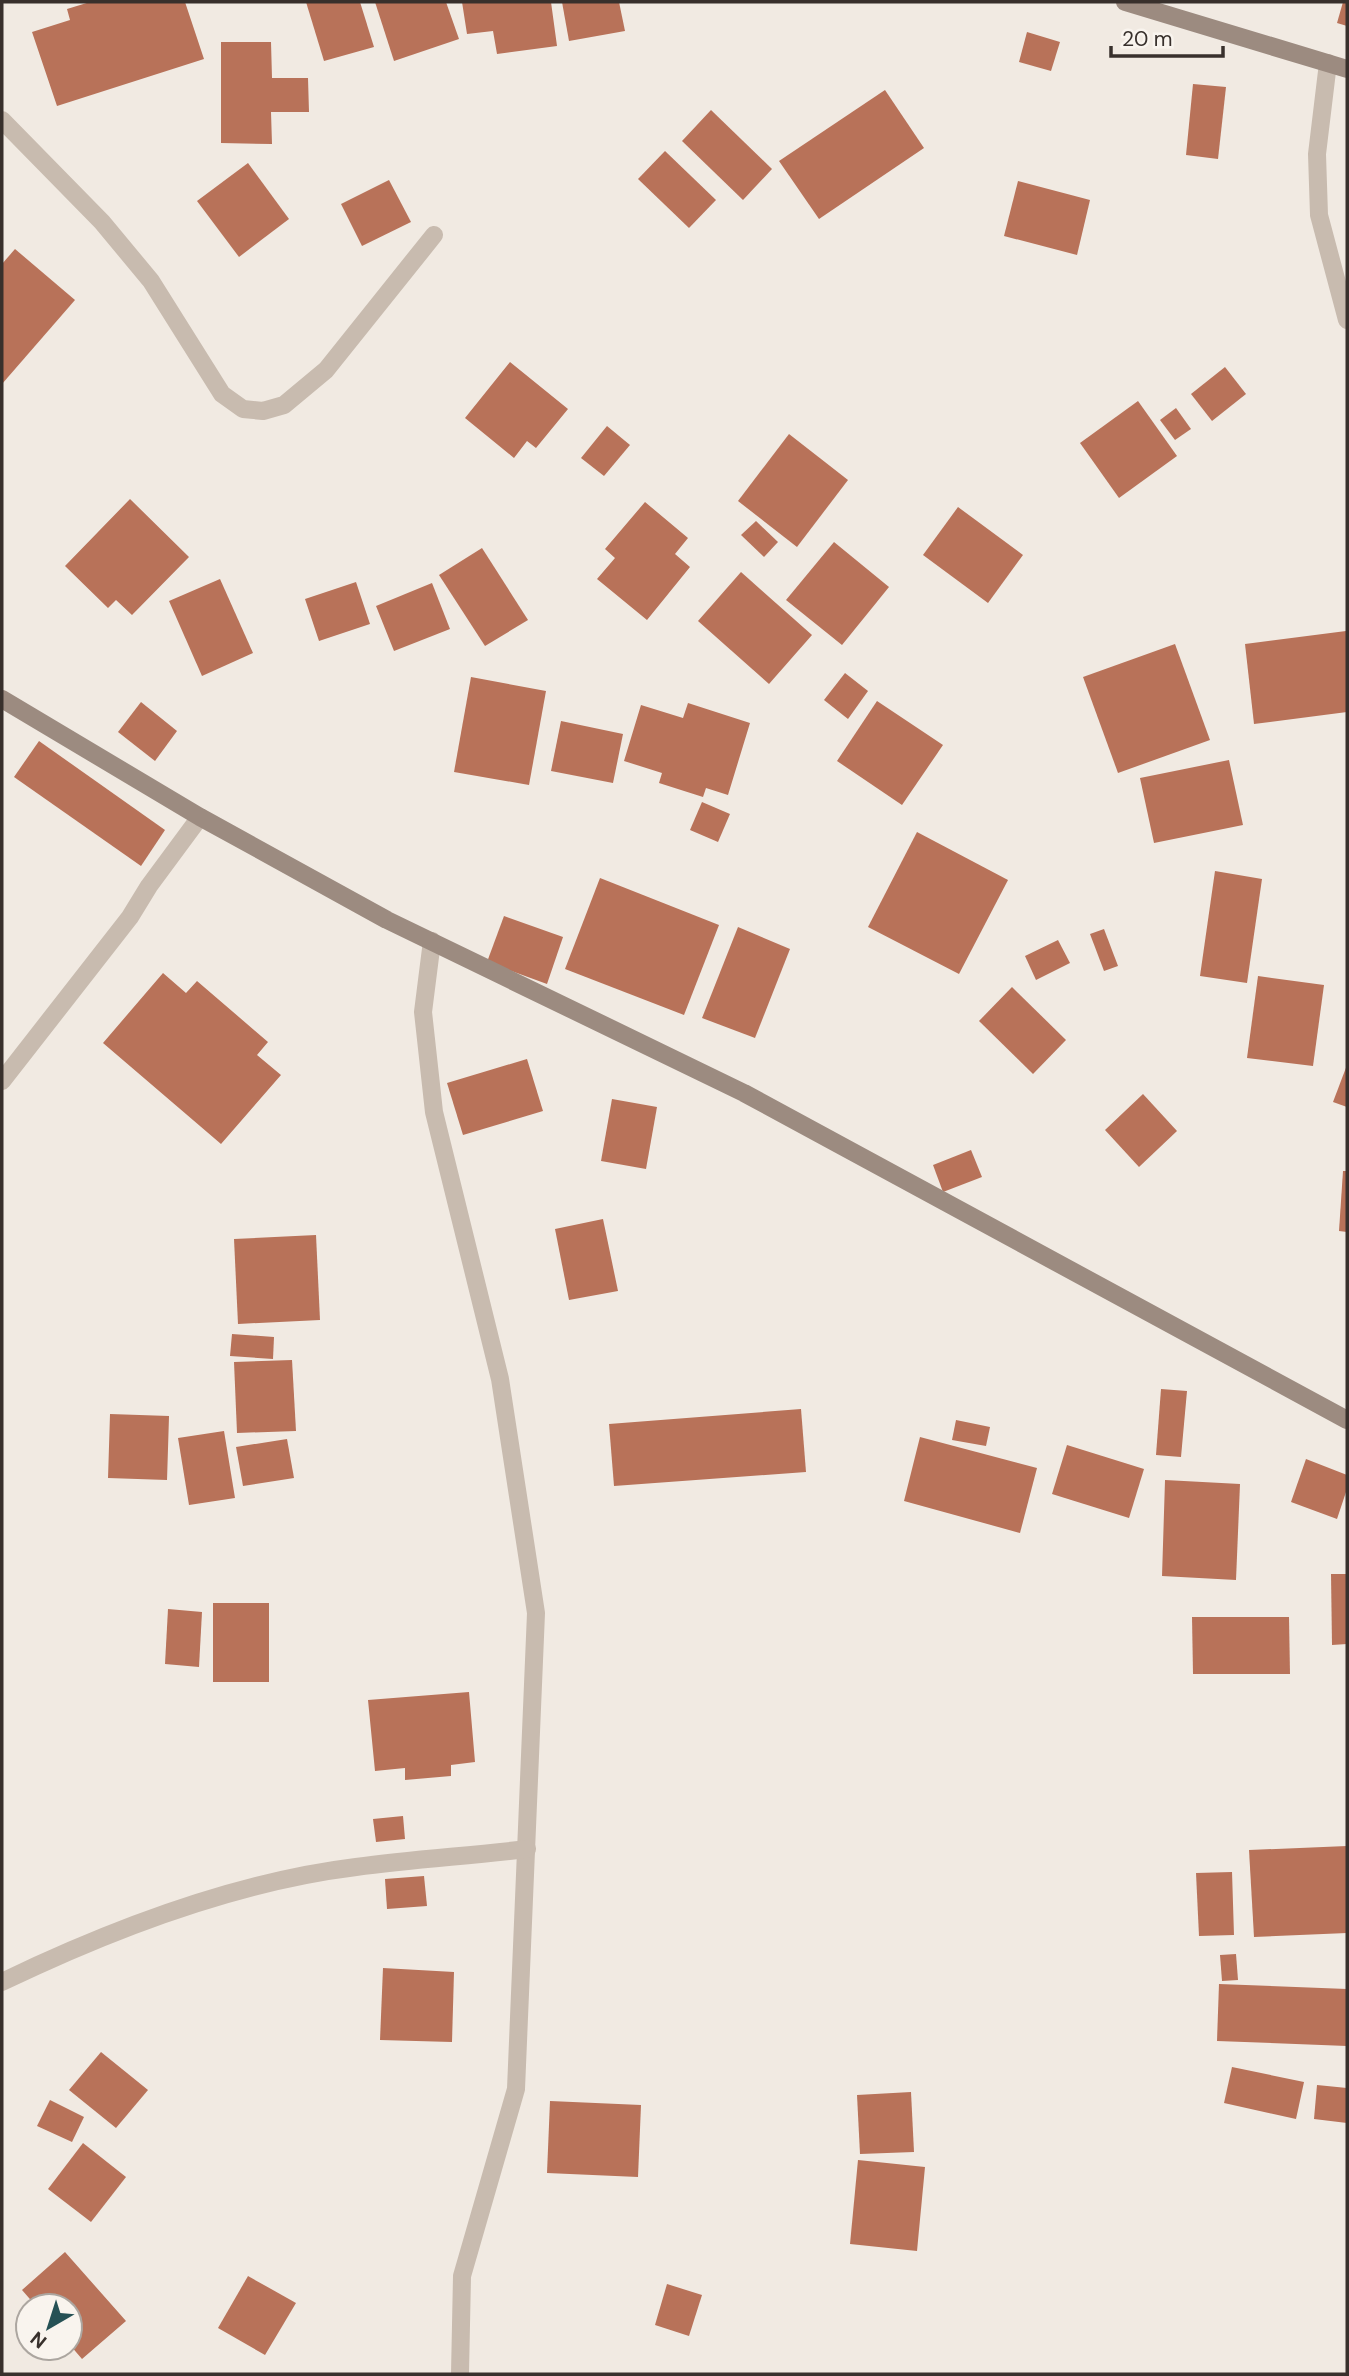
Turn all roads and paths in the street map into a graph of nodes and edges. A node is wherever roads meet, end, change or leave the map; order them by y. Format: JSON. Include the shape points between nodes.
{"nodes":[{"id":1,"x":1125,"y":2,"type":"edge"},
{"id":2,"x":1328,"y":64,"type":"junction"},
{"id":3,"x":1347,"y":69,"type":"edge"},
{"id":4,"x":2,"y":120,"type":"edge"},
{"id":5,"x":434,"y":235,"type":"dead end"},
{"id":6,"x":1347,"y":320,"type":"edge"},
{"id":7,"x":2,"y":699,"type":"edge"},
{"id":8,"x":200,"y":817,"type":"junction"},
{"id":9,"x":432,"y":942,"type":"junction"},
{"id":10,"x":2,"y":1081,"type":"edge"},
{"id":11,"x":1347,"y":1420,"type":"edge"},
{"id":12,"x":527,"y":1849,"type":"junction"},
{"id":13,"x":2,"y":1982,"type":"edge"},
{"id":14,"x":460,"y":2374,"type":"edge"}],
"edges":[{"from":1,"to":2,"type":"main road"},
{"from":2,"to":3,"type":"main road"},
{"from":2,"to":6,"type":"street","via":[[1317,154],[1319,215]]},
{"from":4,"to":5,"type":"street","via":[[102,222],[151,281],[222,394],[243,409],[263,411],[284,405],[326,370]]},
{"from":7,"to":8,"type":"main road"},
{"from":8,"to":9,"type":"main road"},
{"from":8,"to":10,"type":"street","via":[[130,917]]},
{"from":9,"to":11,"type":"main road","via":[[744,1093]]},
{"from":9,"to":12,"type":"street","via":[[423,1012],[434,1112],[500,1380],[536,1613]]},
{"from":12,"to":13,"type":"street","via":[[355,1867],[256,1886],[103,1937]]},
{"from":12,"to":14,"type":"street","via":[[516,2089],[463,2276]]}]}
